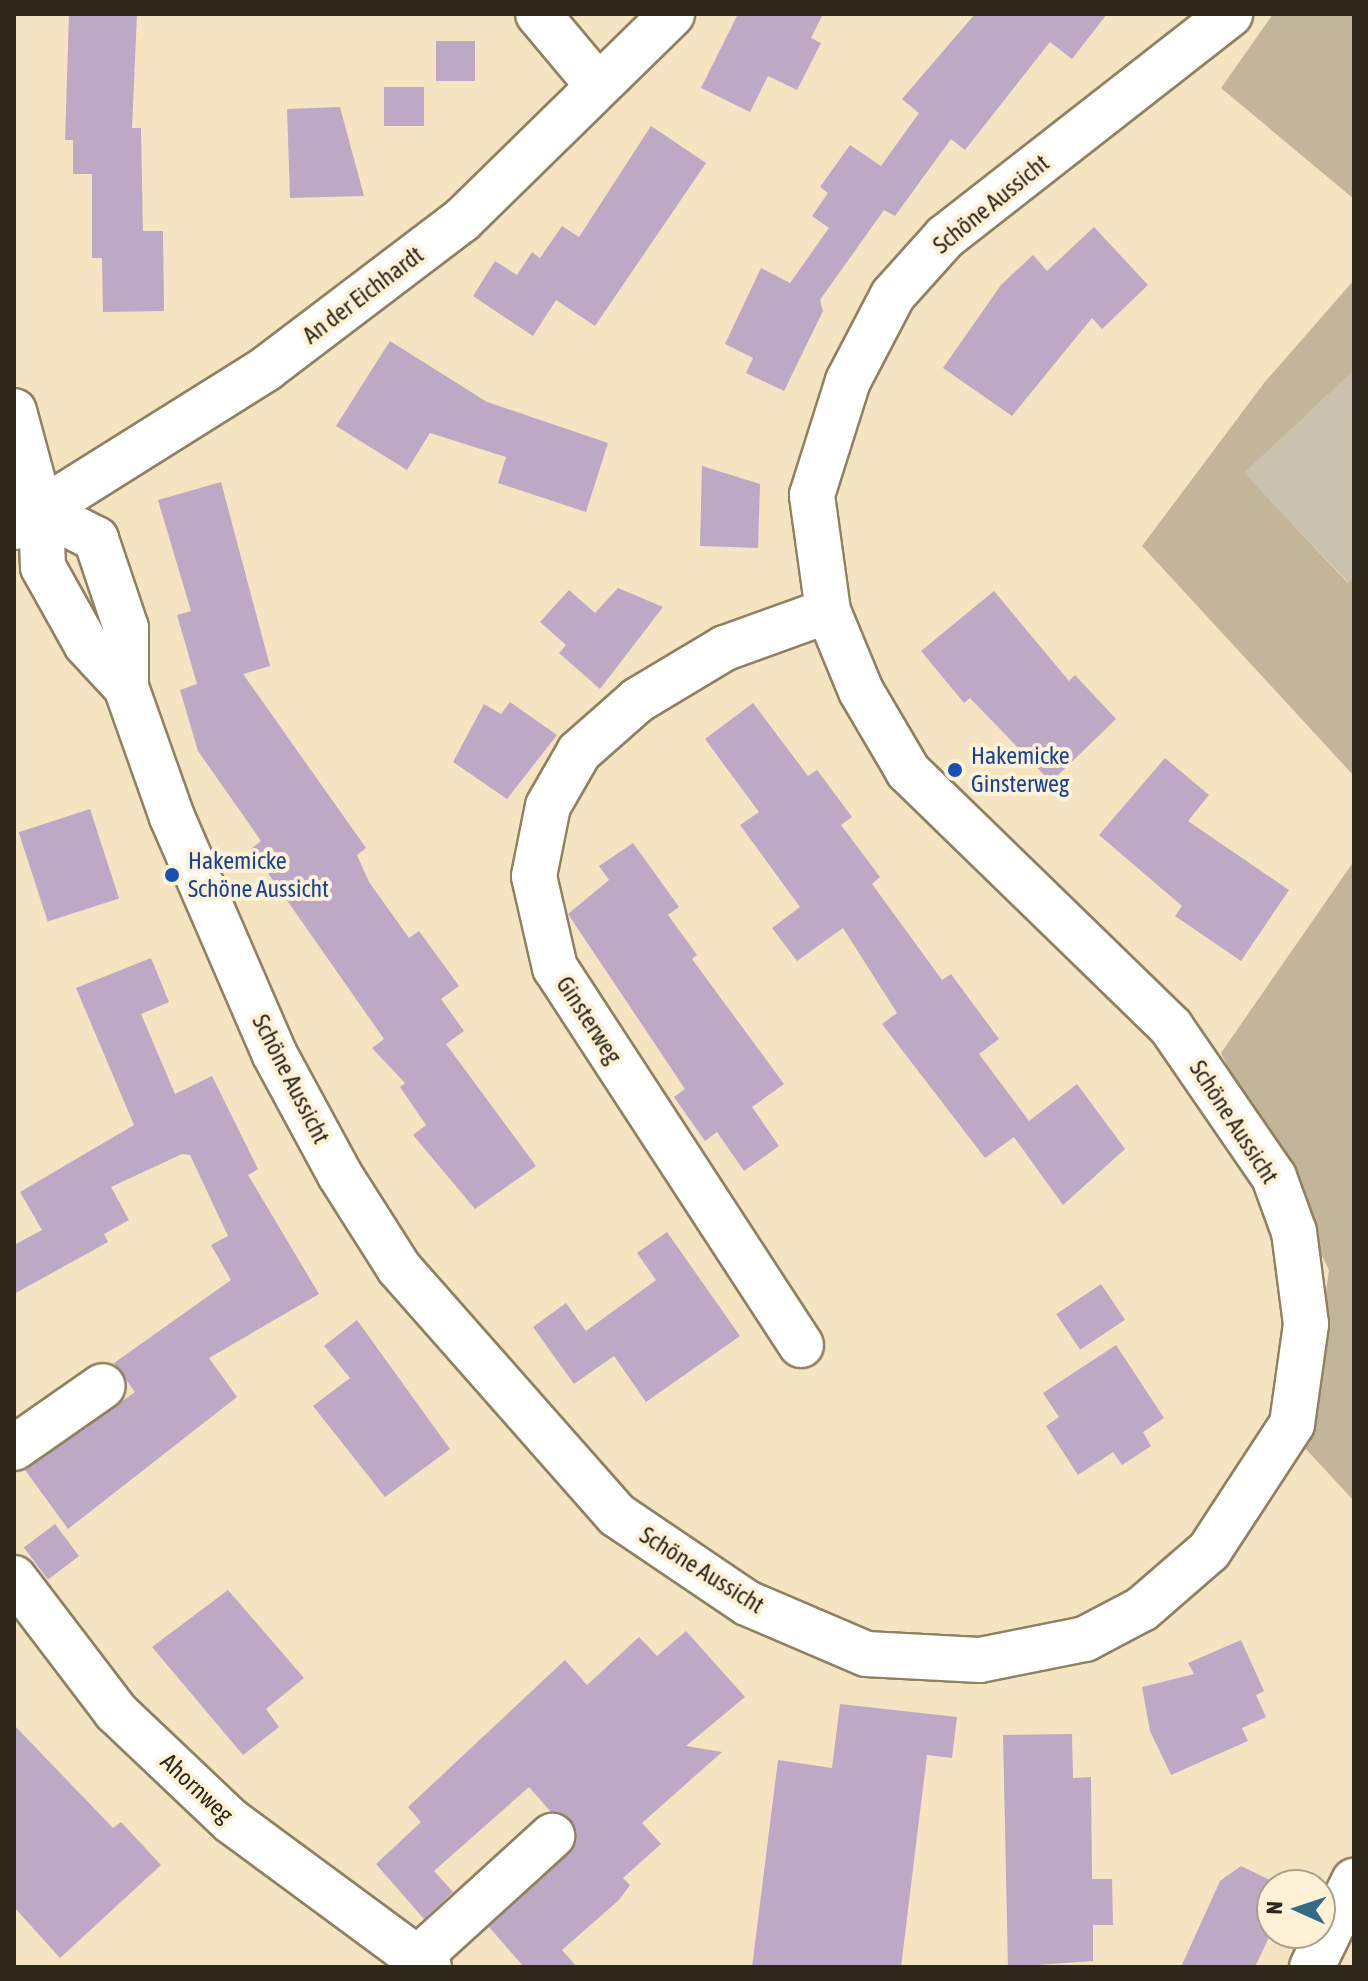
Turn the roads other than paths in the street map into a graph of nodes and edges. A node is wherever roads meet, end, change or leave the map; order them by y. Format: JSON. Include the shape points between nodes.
{"nodes":[{"id":1,"x":538,"y":14,"type":"edge"},
{"id":2,"x":672,"y":14,"type":"edge"},
{"id":3,"x":1230,"y":14,"type":"edge"},
{"id":4,"x":595,"y":82,"type":"junction"},
{"id":5,"x":14,"y":411,"type":"edge"},
{"id":6,"x":27,"y":519,"type":"edge"},
{"id":7,"x":828,"y":611,"type":"junction"},
{"id":8,"x":126,"y":687,"type":"junction"},
{"id":9,"x":801,"y":1345,"type":"dead end"},
{"id":10,"x":103,"y":1386,"type":"dead end"},
{"id":11,"x":14,"y":1448,"type":"edge"},
{"id":12,"x":14,"y":1578,"type":"edge"},
{"id":13,"x":552,"y":1836,"type":"dead end"},
{"id":14,"x":1354,"y":1881,"type":"edge"},
{"id":15,"x":423,"y":1963,"type":"edge"},
{"id":16,"x":1312,"y":1967,"type":"edge"}],
"edges":[{"from":1,"to":4,"type":"street"},
{"from":2,"to":4,"type":"street","name":"An der Eichhardt"},
{"from":3,"to":7,"type":"street","name":"Schöne Aussicht","via":[[945,237],[893,295],[848,381],[812,495]]},
{"from":4,"to":6,"type":"street","name":"An der Eichhardt","via":[[462,220],[267,368]]},
{"from":5,"to":6,"type":"street"},
{"from":6,"to":8,"type":"street","name":"Schöne Aussicht","via":[[43,567],[86,644]]},
{"from":6,"to":8,"type":"street","name":"Schöne Aussicht","via":[[96,539],[126,628]]},
{"from":7,"to":8,"type":"street","name":"Schöne Aussicht","via":[[861,691],[908,771],[1171,1027],[1274,1177],[1294,1232],[1306,1324],[1292,1424],[1251,1494],[1209,1551],[1142,1609],[1085,1639],[1042,1650],[980,1660],[866,1654],[747,1603],[617,1515],[399,1268],[340,1175],[274,1053],[172,817]]},
{"from":7,"to":9,"type":"street","name":"Ginsterweg","via":[[725,648],[638,700],[579,752],[548,806],[534,876],[555,968]]},
{"from":10,"to":11,"type":"street"},
{"from":12,"to":15,"type":"street","name":"Ahornweg","via":[[127,1723],[231,1821]]},
{"from":13,"to":15,"type":"street","name":"Ahornweg"},
{"from":14,"to":16,"type":"street"}]}
